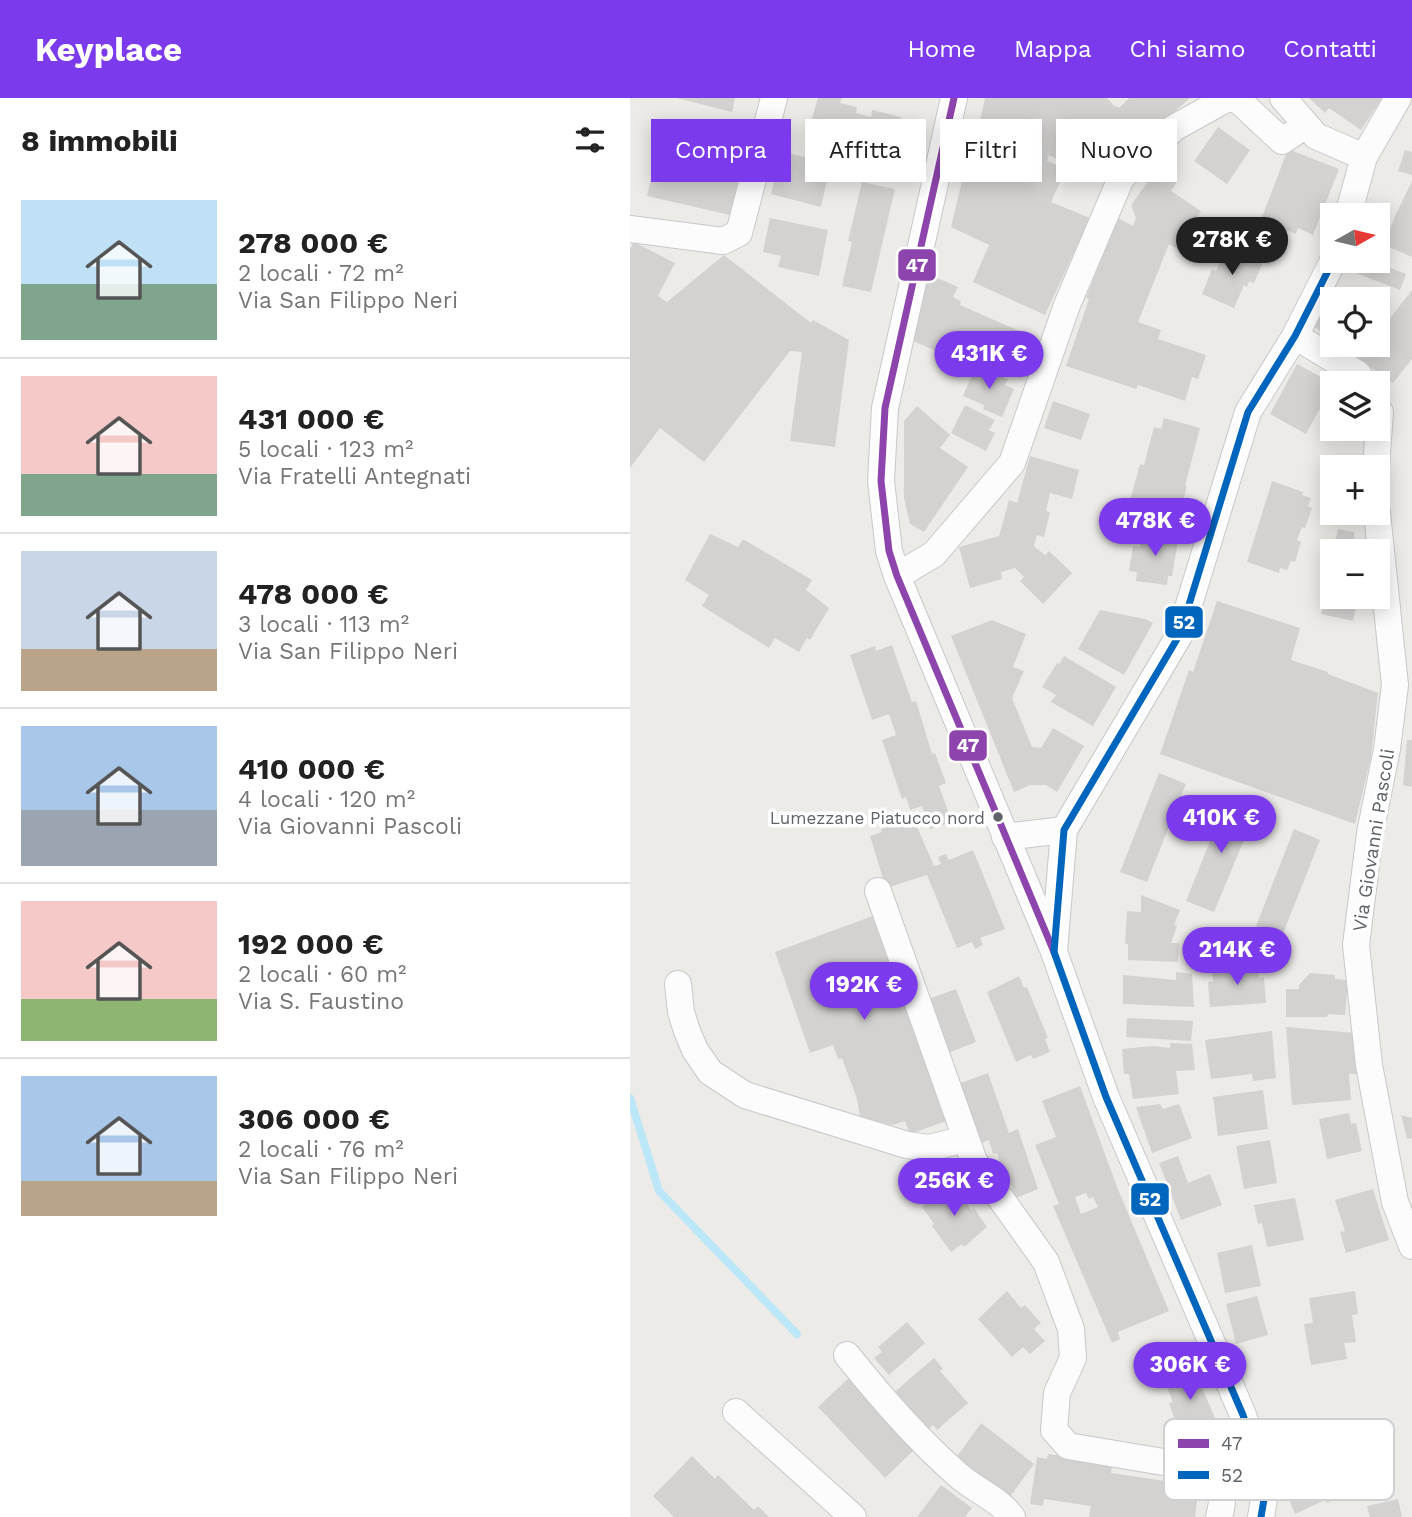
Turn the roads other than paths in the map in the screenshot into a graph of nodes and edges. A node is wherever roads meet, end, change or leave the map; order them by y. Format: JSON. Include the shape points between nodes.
{"nodes":[{"id":1,"x":774,"y":98,"type":"edge"},
{"id":2,"x":954,"y":98,"type":"edge"},
{"id":3,"x":1228,"y":98,"type":"edge"},
{"id":4,"x":1236,"y":98,"type":"edge"},
{"id":5,"x":1283,"y":98,"type":"edge"},
{"id":6,"x":1398,"y":98,"type":"edge"},
{"id":7,"x":1306,"y":125,"type":"junction"},
{"id":8,"x":1364,"y":158,"type":"junction"},
{"id":9,"x":1351,"y":203,"type":"edge"},
{"id":10,"x":630,"y":229,"type":"edge"},
{"id":11,"x":1327,"y":273,"type":"edge"},
{"id":12,"x":1295,"y":336,"type":"junction"},
{"id":13,"x":1354,"y":371,"type":"edge"},
{"id":14,"x":1378,"y":525,"type":"edge"},
{"id":15,"x":897,"y":576,"type":"junction"},
{"id":16,"x":1064,"y":830,"type":"junction"},
{"id":17,"x":1005,"y":837,"type":"junction"},
{"id":18,"x":878,"y":891,"type":"dead end"},
{"id":19,"x":1054,"y":952,"type":"junction"},
{"id":20,"x":678,"y":984,"type":"dead end"},
{"id":21,"x":966,"y":1139,"type":"junction"},
{"id":22,"x":1412,"y":1246,"type":"edge"},
{"id":23,"x":847,"y":1355,"type":"dead end"},
{"id":24,"x":736,"y":1412,"type":"dead end"},
{"id":25,"x":1244,"y":1419,"type":"edge"},
{"id":26,"x":1164,"y":1462,"type":"edge"},
{"id":27,"x":853,"y":1517,"type":"edge"},
{"id":28,"x":1012,"y":1517,"type":"edge"}],
"edges":[{"from":1,"to":10,"type":"street","via":[[739,233],[723,241]]},
{"from":2,"to":15,"type":"street","via":[[885,408],[881,481],[889,551]]},
{"from":3,"to":15,"type":"street","via":[[1174,128],[1121,178],[1067,305],[1012,463],[933,554]]},
{"from":4,"to":7,"type":"street","via":[[1282,141]]},
{"from":5,"to":7,"type":"street"},
{"from":6,"to":8,"type":"street"},
{"from":7,"to":8,"type":"street","via":[[1315,135]]},
{"from":8,"to":9,"type":"street"},
{"from":11,"to":12,"type":"street"},
{"from":12,"to":13,"type":"street"},
{"from":12,"to":16,"type":"street","via":[[1248,412],[1180,634]]},
{"from":14,"to":22,"type":"street","name":"Via Giovanni Pascoli","via":[[1395,685],[1356,945],[1374,1093],[1395,1202]]},
{"from":15,"to":17,"type":"street"},
{"from":16,"to":17,"type":"street"},
{"from":16,"to":19,"type":"street"},
{"from":17,"to":19,"type":"street"},
{"from":18,"to":21,"type":"street"},
{"from":19,"to":25,"type":"street","via":[[1106,1097]]},
{"from":20,"to":21,"type":"street","via":[[681,1012],[695,1050],[710,1072],[745,1095],[906,1145],[929,1148]]},
{"from":21,"to":26,"type":"street","via":[[974,1161],[1046,1262],[1071,1329],[1073,1357],[1056,1393],[1054,1430],[1068,1446]]},
{"from":23,"to":28,"type":"street","via":[[958,1475]]},
{"from":24,"to":27,"type":"street"}]}
